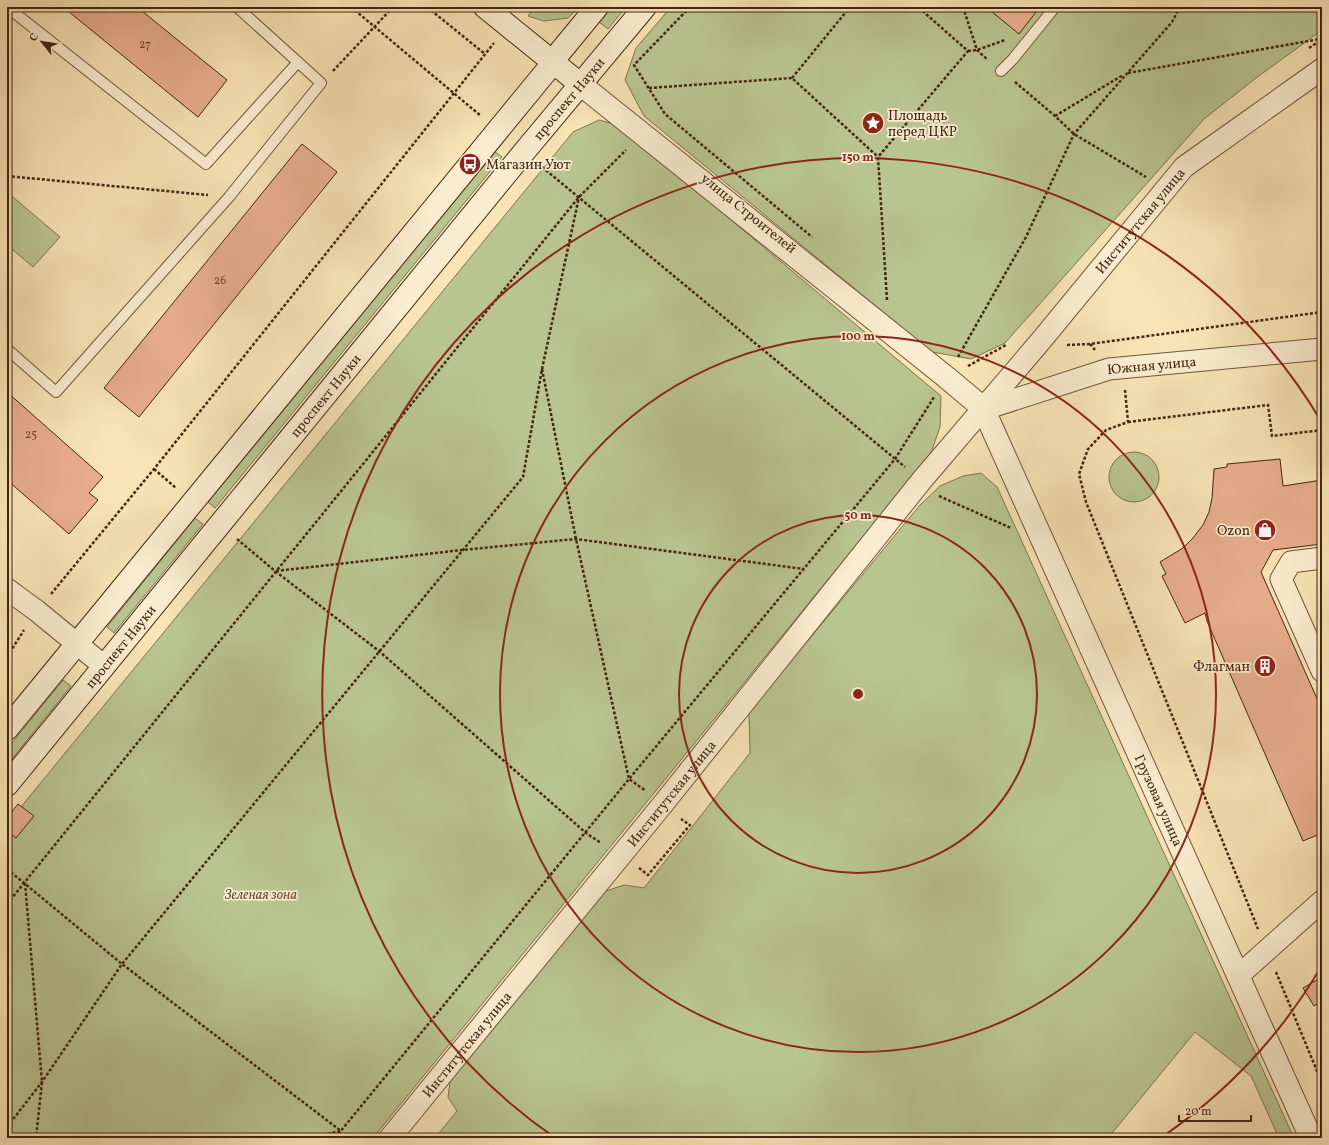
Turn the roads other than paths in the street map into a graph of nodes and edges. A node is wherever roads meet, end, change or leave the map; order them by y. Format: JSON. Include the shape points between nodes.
{"nodes":[{"id":1,"x":7,"y":7,"type":"edge"},
{"id":2,"x":237,"y":7,"type":"edge"},
{"id":3,"x":485,"y":7,"type":"edge"},
{"id":4,"x":597,"y":7,"type":"edge"},
{"id":5,"x":645,"y":7,"type":"edge"},
{"id":6,"x":1055,"y":7,"type":"edge"},
{"id":7,"x":554,"y":60,"type":"junction"},
{"id":8,"x":298,"y":62,"type":"junction"},
{"id":9,"x":1322,"y":69,"type":"edge"},
{"id":10,"x":1001,"y":71,"type":"road end"},
{"id":11,"x":582,"y":83,"type":"junction"},
{"id":12,"x":7,"y":348,"type":"edge"},
{"id":13,"x":1322,"y":349,"type":"edge"},
{"id":14,"x":951,"y":366,"type":"junction"},
{"id":15,"x":985,"y":408,"type":"junction"},
{"id":16,"x":1322,"y":558,"type":"edge"},
{"id":17,"x":7,"y":589,"type":"edge"},
{"id":18,"x":77,"y":644,"type":"junction"},
{"id":19,"x":104,"y":666,"type":"junction"},
{"id":20,"x":1322,"y":671,"type":"edge"},
{"id":21,"x":7,"y":729,"type":"edge"},
{"id":22,"x":7,"y":785,"type":"edge"},
{"id":23,"x":1322,"y":901,"type":"edge"},
{"id":24,"x":1238,"y":976,"type":"junction"},
{"id":25,"x":390,"y":1138,"type":"edge"},
{"id":26,"x":1311,"y":1138,"type":"edge"}],
"edges":[{"from":1,"to":8,"type":"lane","via":[[206,164]]},
{"from":2,"to":8,"type":"lane"},
{"from":3,"to":7,"type":"main road","name":"улица Строителей"},
{"from":4,"to":7,"type":"main road"},
{"from":5,"to":11,"type":"main road","name":"проспект Науки"},
{"from":6,"to":10,"type":"lane"},
{"from":7,"to":11,"type":"main road","name":"улица Строителей"},
{"from":7,"to":18,"type":"main road"},
{"from":8,"to":12,"type":"lane","via":[[321,83],[229,197],[56,392]]},
{"from":9,"to":15,"type":"street","name":"Институтская улица","via":[[1184,167]]},
{"from":11,"to":14,"type":"main road","name":"улица Строителей"},
{"from":11,"to":14,"type":"main road","name":"улица Строителей","via":[[642,134]]},
{"from":11,"to":19,"type":"main road","name":"проспект Науки"},
{"from":13,"to":15,"type":"street","name":"Южная улица","via":[[1109,369]]},
{"from":14,"to":15,"type":"main road","name":"улица Строителей"},
{"from":15,"to":24,"type":"main road","name":"Грузовая улица"},
{"from":15,"to":25,"type":"street","name":"Институтская улица","via":[[922,480],[622,855]]},
{"from":16,"to":20,"type":"street","via":[[1291,562],[1280,579]]},
{"from":17,"to":18,"type":"street"},
{"from":18,"to":19,"type":"street"},
{"from":18,"to":21,"type":"main road"},
{"from":19,"to":22,"type":"main road","name":"проспект Науки"},
{"from":23,"to":24,"type":"street"},
{"from":24,"to":26,"type":"main road","name":"Грузовая улица"}]}
